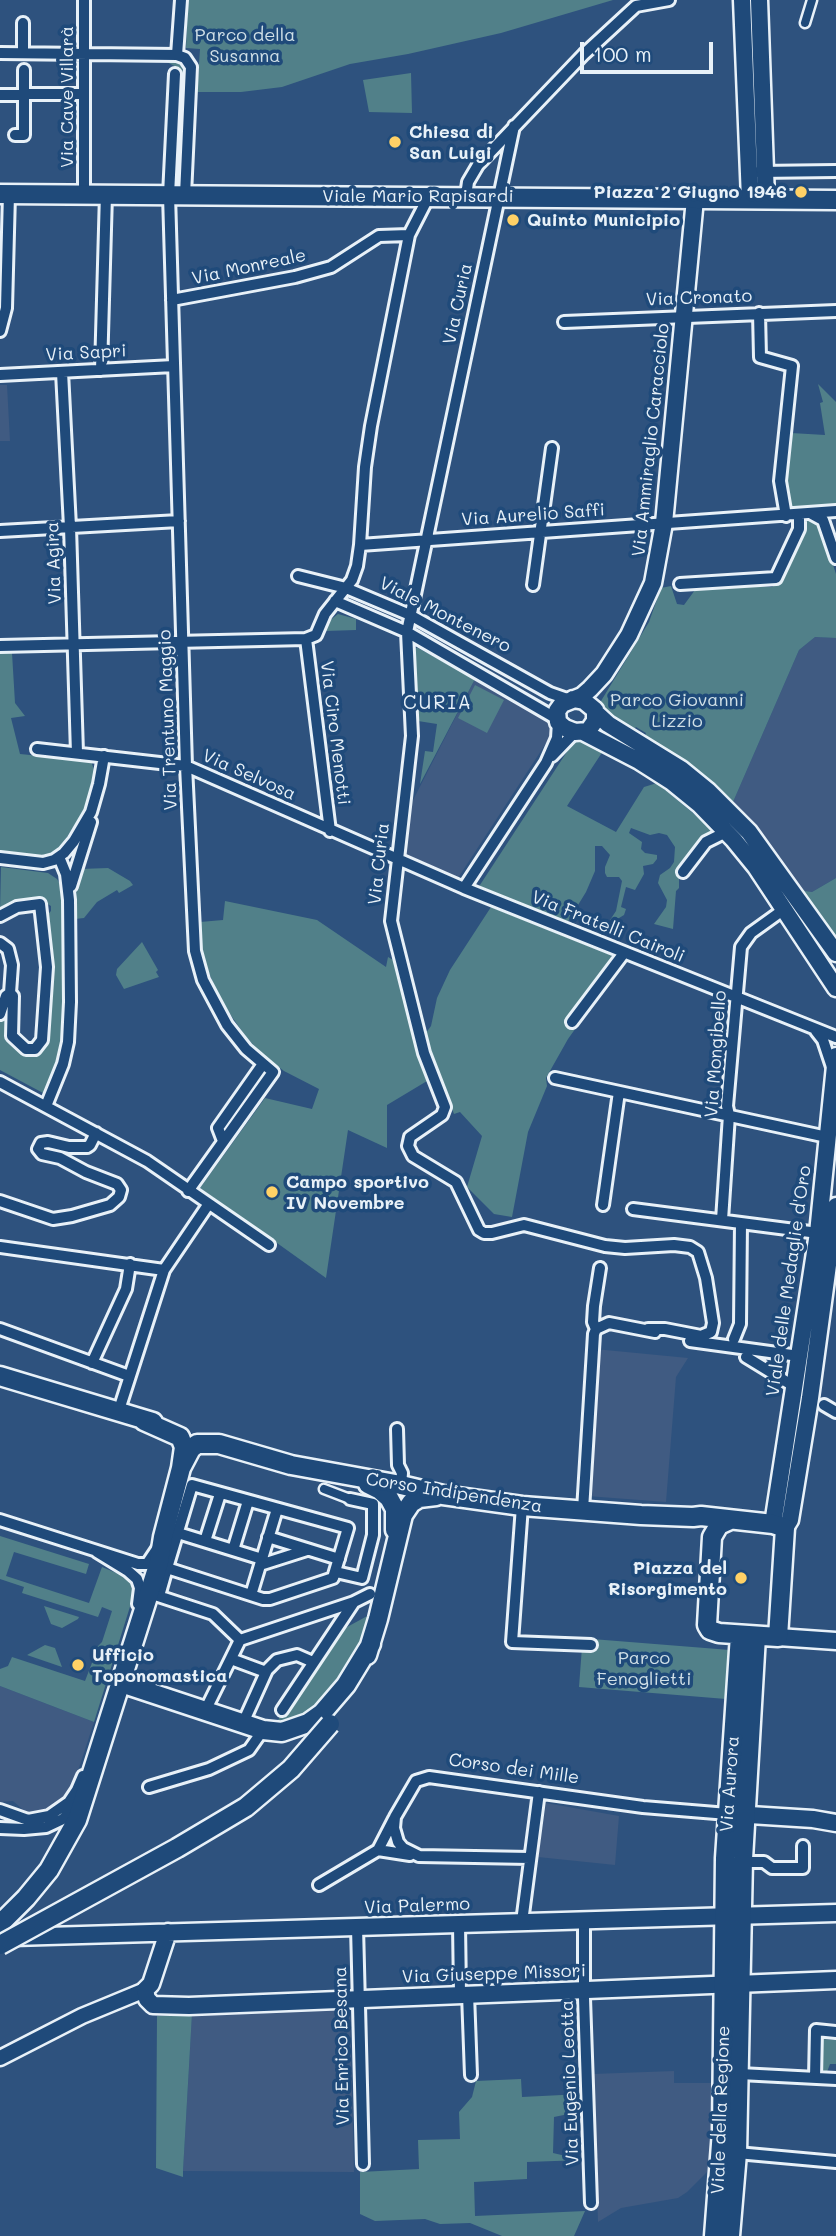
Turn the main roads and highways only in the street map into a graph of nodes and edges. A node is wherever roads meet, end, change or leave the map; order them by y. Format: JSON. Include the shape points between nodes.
{"nodes":[{"id":1,"x":742,"y":0,"type":"edge"},
{"id":2,"x":759,"y":0,"type":"edge"},
{"id":3,"x":757,"y":172,"type":"junction"},
{"id":4,"x":5,"y":194,"type":"edge"},
{"id":5,"x":695,"y":199,"type":"junction"},
{"id":6,"x":758,"y":199,"type":"junction"},
{"id":7,"x":836,"y":200,"type":"edge"},
{"id":8,"x":604,"y":674,"type":"junction"},
{"id":9,"x":571,"y":700,"type":"junction"},
{"id":10,"x":595,"y":711,"type":"junction"},
{"id":11,"x":579,"y":732,"type":"junction"},
{"id":12,"x":833,"y":947,"type":"edge"},
{"id":13,"x":833,"y":981,"type":"edge"},
{"id":14,"x":836,"y":1056,"type":"edge"},
{"id":15,"x":836,"y":1206,"type":"edge"},
{"id":16,"x":829,"y":1234,"type":"edge"},
{"id":17,"x":0,"y":1376,"type":"edge"},
{"id":18,"x":144,"y":1421,"type":"junction"},
{"id":19,"x":219,"y":1444,"type":"junction"},
{"id":20,"x":181,"y":1468,"type":"junction"},
{"id":21,"x":351,"y":1478,"type":"junction"},
{"id":22,"x":443,"y":1495,"type":"junction"},
{"id":23,"x":693,"y":1517,"type":"junction"},
{"id":24,"x":781,"y":1518,"type":"junction"},
{"id":25,"x":730,"y":1520,"type":"junction"},
{"id":26,"x":712,"y":1537,"type":"junction"},
{"id":27,"x":394,"y":1548,"type":"junction"},
{"id":28,"x":784,"y":1637,"type":"junction"},
{"id":29,"x":836,"y":1641,"type":"edge"},
{"id":30,"x":748,"y":1643,"type":"junction"},
{"id":31,"x":370,"y":1644,"type":"junction"},
{"id":32,"x":121,"y":1683,"type":"junction"},
{"id":33,"x":736,"y":1814,"type":"junction"},
{"id":34,"x":836,"y":1823,"type":"edge"},
{"id":35,"x":836,"y":1913,"type":"edge"},
{"id":36,"x":733,"y":1917,"type":"junction"},
{"id":37,"x":0,"y":1924,"type":"edge"},
{"id":38,"x":169,"y":1932,"type":"junction"},
{"id":39,"x":0,"y":1938,"type":"edge"},
{"id":40,"x":0,"y":1945,"type":"edge"},
{"id":41,"x":836,"y":1980,"type":"edge"},
{"id":42,"x":733,"y":1984,"type":"junction"},
{"id":43,"x":714,"y":2236,"type":"edge"},
{"id":44,"x":730,"y":2236,"type":"edge"}],
"edges":[{"from":1,"to":3,"type":"main road"},
{"from":2,"to":3,"type":"main road"},
{"from":3,"to":6,"type":"main road"},
{"from":4,"to":5,"type":"main road","name":"Viale Mario Rapisardi"},
{"from":5,"to":6,"type":"main road","name":"Viale Mario Rapisardi"},
{"from":5,"to":8,"type":"main road","name":"Via Ammiraglio Caracciolo","via":[[664,523],[653,583],[629,635]]},
{"from":6,"to":7,"type":"main road","name":"Viale Mario Rapisardi"},
{"from":8,"to":9,"type":"main road","name":"Via Ammiraglio Caracciolo"},
{"from":8,"to":10,"type":"main road","name":"Via Ammiraglio Caracciolo"},
{"from":9,"to":10,"type":"main road","via":[[584,701]]},
{"from":9,"to":11,"type":"main road","via":[[560,707],[558,720]]},
{"from":10,"to":11,"type":"main road","via":[[594,724]]},
{"from":10,"to":12,"type":"main road","via":[[708,791],[760,846]]},
{"from":11,"to":13,"type":"main road","via":[[639,761],[699,804],[756,867]]},
{"from":14,"to":16,"type":"main road","name":"Viale delle Medaglie d'Oro","via":[[827,1137]]},
{"from":15,"to":16,"type":"main road","name":"Viale delle Medaglie d'Oro"},
{"from":16,"to":24,"type":"main road","name":"Viale delle Medaglie d'Oro","via":[[814,1371]]},
{"from":16,"to":24,"type":"main road","name":"Viale delle Medaglie d'Oro","via":[[798,1362]]},
{"from":17,"to":18,"type":"main road"},
{"from":18,"to":19,"type":"main road","name":"Corso Indipendenza","via":[[166,1424]]},
{"from":18,"to":20,"type":"main road","via":[[180,1437],[184,1447]]},
{"from":19,"to":20,"type":"main road","via":[[193,1446]]},
{"from":19,"to":21,"type":"main road","name":"Corso Indipendenza"},
{"from":20,"to":32,"type":"main road","via":[[154,1595]]},
{"from":21,"to":22,"type":"main road","name":"Corso Indipendenza"},
{"from":21,"to":27,"type":"main road","via":[[389,1498],[396,1514]]},
{"from":22,"to":23,"type":"main road","name":"Corso Indipendenza","via":[[522,1506]]},
{"from":22,"to":27,"type":"main road","via":[[411,1503]]},
{"from":23,"to":25,"type":"main road","name":"Corso Indipendenza"},
{"from":23,"to":26,"type":"main road"},
{"from":24,"to":25,"type":"main road","name":"Corso Indipendenza"},
{"from":24,"to":28,"type":"main road"},
{"from":25,"to":26,"type":"main road","via":[[719,1525]]},
{"from":26,"to":30,"type":"main road","via":[[707,1625],[713,1632]]},
{"from":27,"to":31,"type":"main road"},
{"from":28,"to":29,"type":"main road"},
{"from":28,"to":30,"type":"main road"},
{"from":30,"to":33,"type":"main road","name":"Via Aurora"},
{"from":31,"to":32,"type":"main road","via":[[346,1685],[322,1713],[295,1729],[264,1730]]},
{"from":31,"to":40,"type":"main road","bridge":true,"via":[[360,1673],[330,1724],[291,1769],[246,1807]]},
{"from":32,"to":37,"type":"main road","via":[[68,1839],[49,1870]]},
{"from":33,"to":34,"type":"main road","name":"Corso dei Mille"},
{"from":33,"to":36,"type":"main road","name":"Via Aurora"},
{"from":35,"to":36,"type":"main road","name":"Via Palermo"},
{"from":36,"to":38,"type":"main road","name":"Via Palermo"},
{"from":36,"to":42,"type":"main road","name":"Via Aurora"},
{"from":38,"to":39,"type":"main road","name":"Via Palermo"},
{"from":38,"to":42,"type":"main road","name":"Via Giuseppe Missori","via":[[145,1990],[153,2005]]},
{"from":41,"to":42,"type":"main road","name":"Via Giuseppe Missori"},
{"from":42,"to":43,"type":"main road","name":"Viale della Regione"},
{"from":42,"to":44,"type":"main road","via":[[740,2074]]}]}
